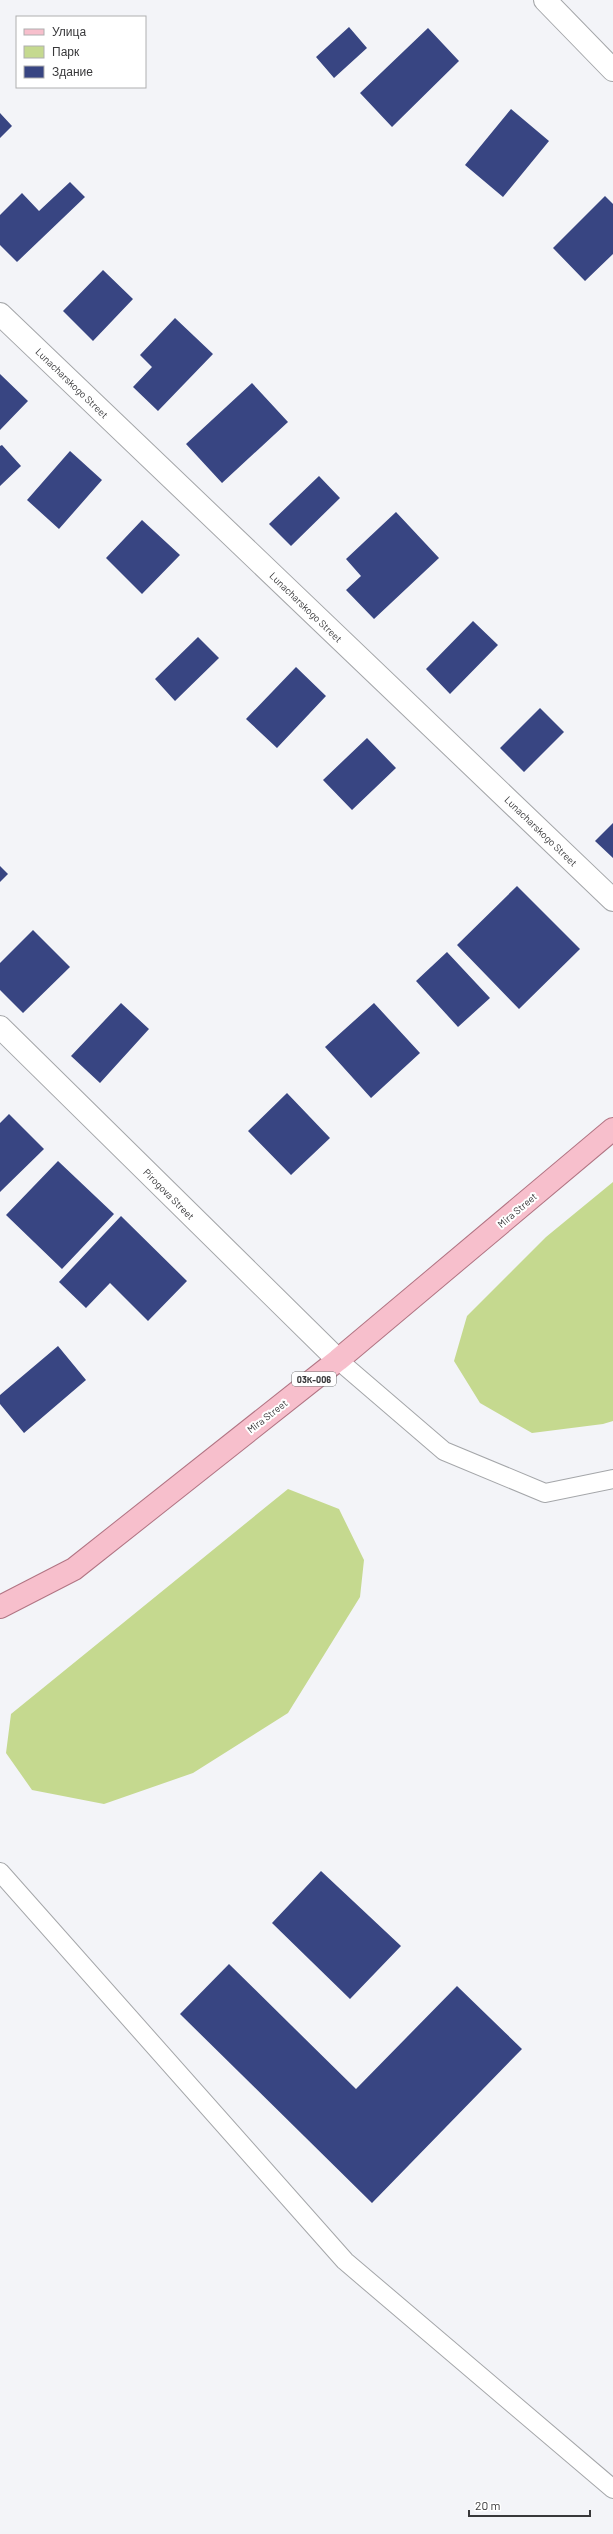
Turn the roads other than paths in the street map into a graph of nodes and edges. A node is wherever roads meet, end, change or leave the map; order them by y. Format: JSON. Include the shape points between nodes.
{"nodes":[{"id":1,"x":545,"y":0,"type":"edge"},
{"id":2,"x":613,"y":70,"type":"edge"},
{"id":3,"x":0,"y":314,"type":"edge"},
{"id":4,"x":613,"y":900,"type":"edge"},
{"id":5,"x":0,"y":1027,"type":"edge"},
{"id":6,"x":613,"y":1129,"type":"edge"},
{"id":7,"x":338,"y":1360,"type":"junction"},
{"id":8,"x":613,"y":1479,"type":"edge"},
{"id":9,"x":0,"y":1607,"type":"edge"},
{"id":10,"x":0,"y":1872,"type":"edge"},
{"id":11,"x":613,"y":2489,"type":"edge"}],
"edges":[{"from":1,"to":2,"type":"street"},
{"from":3,"to":4,"type":"street","name":"Lunacharskogo Street"},
{"from":5,"to":7,"type":"street","name":"Pirogova Street"},
{"from":6,"to":7,"type":"main road","name":"Mira Street","number":"03К-006"},
{"from":7,"to":8,"type":"lane","via":[[444,1451],[545,1493]]},
{"from":7,"to":9,"type":"main road","name":"Mira Street","number":"03К-006","via":[[74,1569]]},
{"from":10,"to":11,"type":"lane","via":[[345,2261]]}]}
